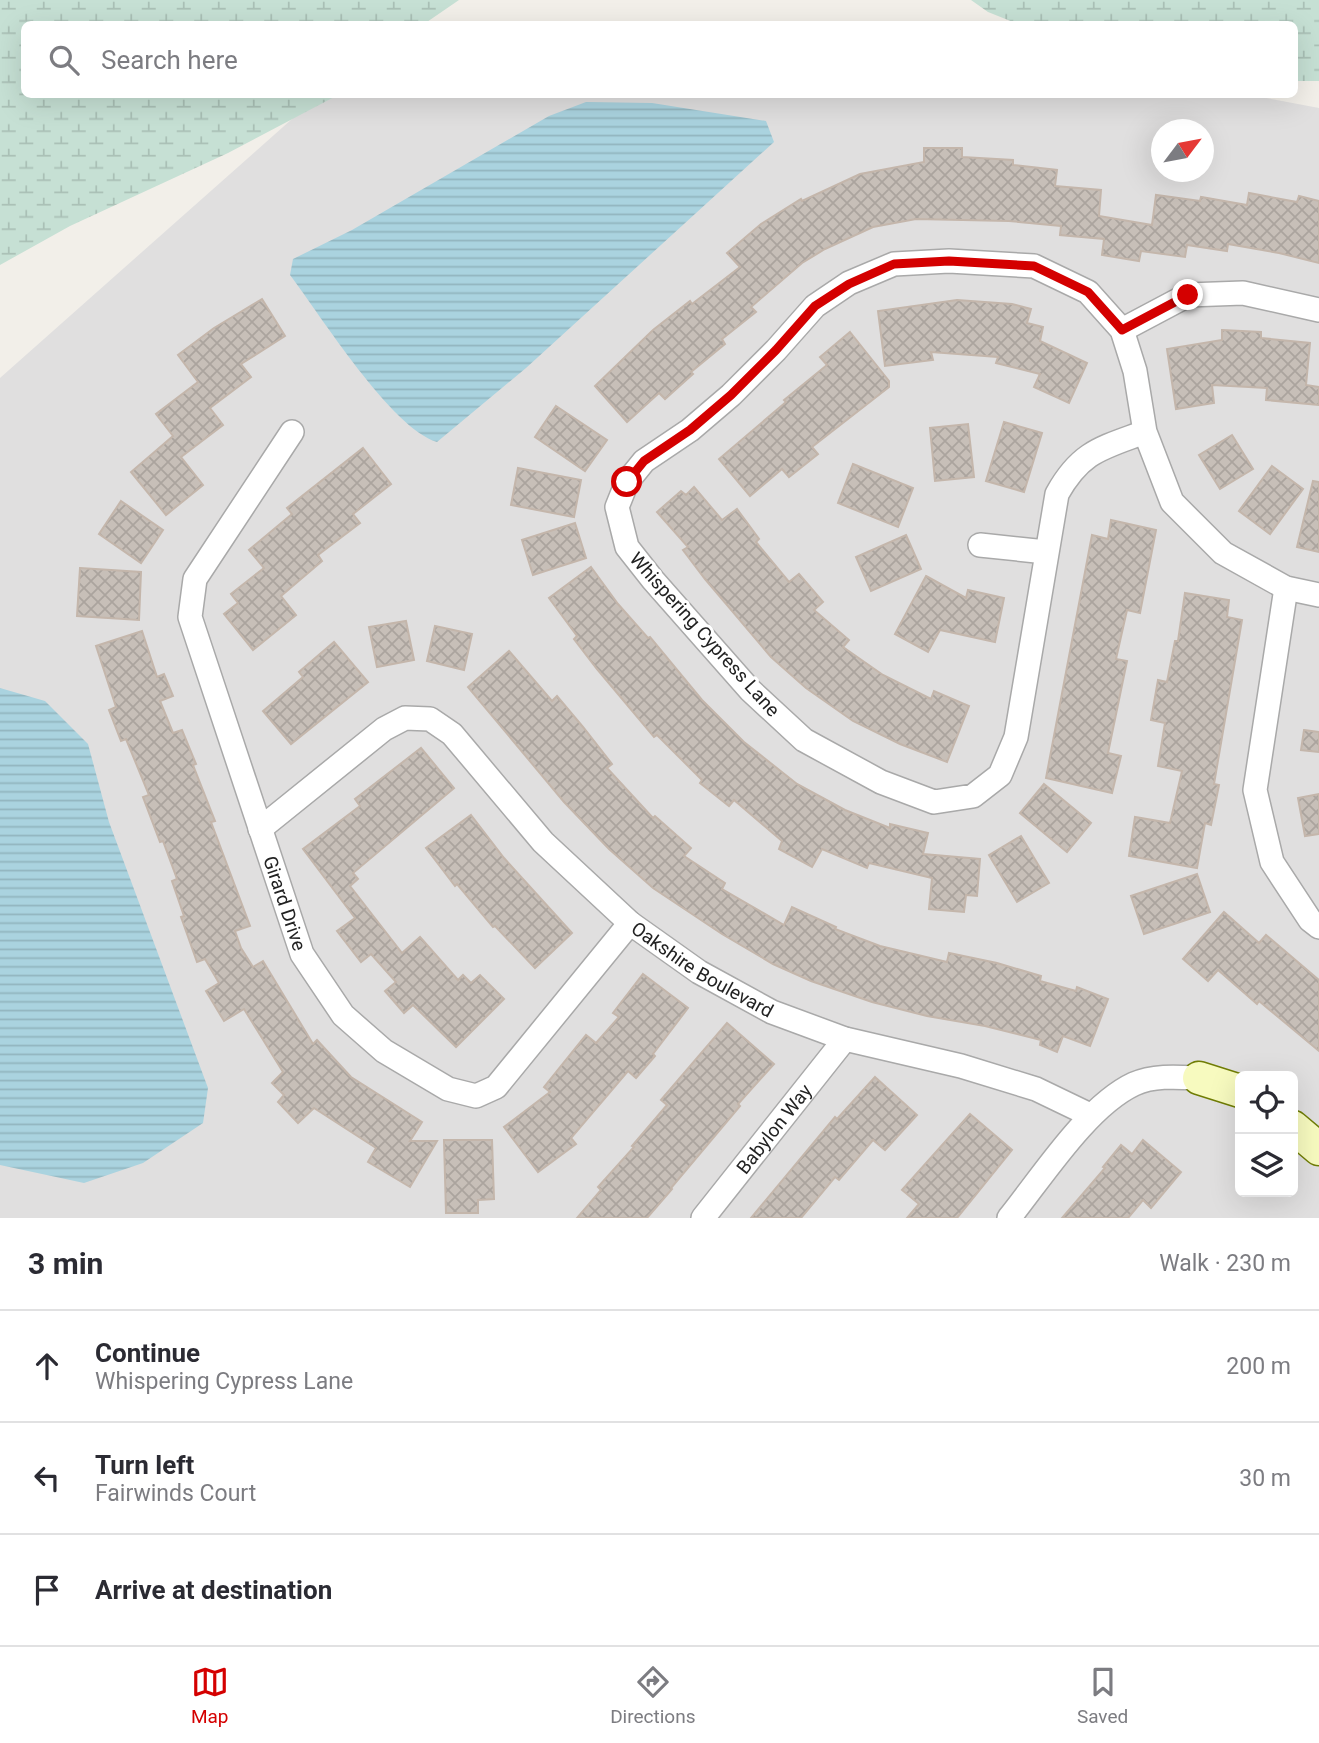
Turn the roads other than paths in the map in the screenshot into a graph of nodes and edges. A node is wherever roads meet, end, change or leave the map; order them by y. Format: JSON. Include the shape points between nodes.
{"nodes":[{"id":1,"x":1319,"y":310,"type":"edge"},
{"id":2,"x":1122,"y":330,"type":"junction"},
{"id":3,"x":292,"y":432,"type":"dead end"},
{"id":4,"x":1145,"y":432,"type":"junction"},
{"id":5,"x":981,"y":545,"type":"dead end"},
{"id":6,"x":1046,"y":552,"type":"junction"},
{"id":7,"x":1286,"y":588,"type":"junction"},
{"id":8,"x":1319,"y":595,"type":"edge"},
{"id":9,"x":260,"y":829,"type":"junction"},
{"id":10,"x":630,"y":923,"type":"junction"},
{"id":11,"x":1319,"y":927,"type":"edge"},
{"id":12,"x":845,"y":1040,"type":"junction"},
{"id":13,"x":1199,"y":1078,"type":"joint"},
{"id":14,"x":1235,"y":1089,"type":"edge"},
{"id":15,"x":1090,"y":1115,"type":"junction"},
{"id":16,"x":1298,"y":1131,"type":"edge"},
{"id":17,"x":1319,"y":1149,"type":"edge"},
{"id":18,"x":703,"y":1218,"type":"edge"},
{"id":19,"x":1009,"y":1218,"type":"edge"}],
"edges":[{"from":1,"to":2,"type":"street","via":[[1243,293],[1188,295]]},
{"from":2,"to":4,"type":"street","name":"Whispering Cypress Lane","via":[[1135,371]]},
{"from":2,"to":6,"type":"street","name":"Whispering Cypress Lane","via":[[1088,292],[1034,266],[949,261],[894,264],[815,306],[731,395],[644,461],[627,482],[617,507],[627,547],[750,690],[804,740],[881,782],[934,802],[973,796],[1000,775],[1016,737]]},
{"from":3,"to":9,"type":"street","name":"Girard Drive","via":[[195,579],[190,617]]},
{"from":4,"to":6,"type":"street","name":"Whispering Cypress Lane","via":[[1092,452],[1068,473],[1057,494]]},
{"from":4,"to":7,"type":"street","name":"Whispering Cypress Lane","via":[[1172,502],[1223,553]]},
{"from":5,"to":6,"type":"street"},
{"from":7,"to":8,"type":"street","name":"Whispering Cypress Lane"},
{"from":7,"to":11,"type":"street","via":[[1255,790],[1272,862]]},
{"from":9,"to":10,"type":"street","name":"Oakshire Boulevard","via":[[384,729],[405,718],[430,719],[452,734],[543,842]]},
{"from":9,"to":10,"type":"street","name":"Girard Drive","via":[[302,954],[343,1015],[384,1051],[448,1088],[476,1096],[496,1087]]},
{"from":10,"to":12,"type":"street","name":"Oakshire Boulevard","via":[[699,972],[772,1012]]},
{"from":12,"to":15,"type":"street","name":"Oakshire Boulevard","via":[[961,1066],[1036,1089]]},
{"from":12,"to":18,"type":"street","name":"Babylon Way"},
{"from":13,"to":14,"type":"street"},
{"from":13,"to":15,"type":"street","via":[[1167,1077],[1135,1084]]},
{"from":15,"to":19,"type":"street"},
{"from":16,"to":17,"type":"street"}]}
